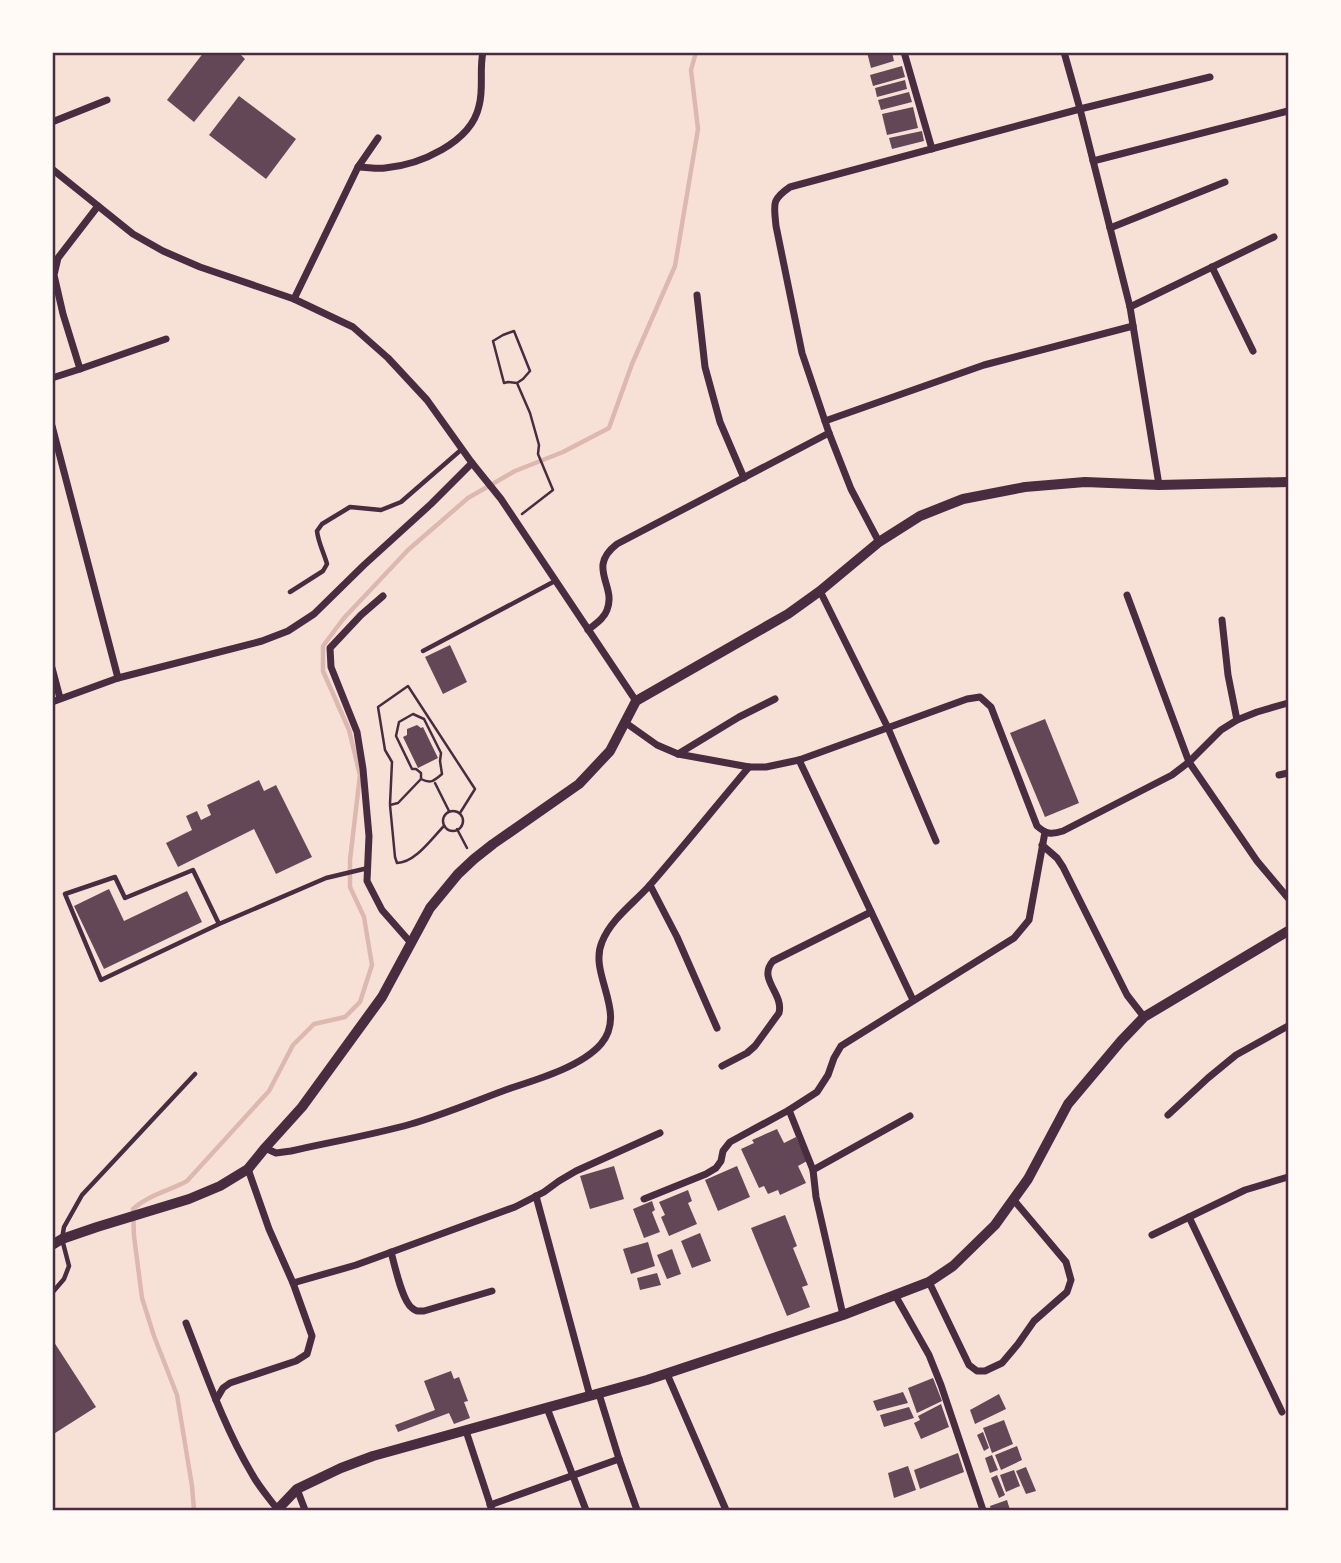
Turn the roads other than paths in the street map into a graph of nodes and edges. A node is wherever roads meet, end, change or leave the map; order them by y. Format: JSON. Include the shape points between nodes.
{"nodes":[{"id":1,"x":483,"y":52,"type":"edge"},
{"id":2,"x":904,"y":52,"type":"edge"},
{"id":3,"x":1064,"y":52,"type":"edge"},
{"id":4,"x":1210,"y":77,"type":"dead end"},
{"id":5,"x":107,"y":100,"type":"dead end"},
{"id":6,"x":1080,"y":109,"type":"junction"},
{"id":7,"x":1289,"y":111,"type":"edge"},
{"id":8,"x":52,"y":122,"type":"edge"},
{"id":9,"x":378,"y":138,"type":"dead end"},
{"id":10,"x":932,"y":149,"type":"junction"},
{"id":11,"x":1093,"y":161,"type":"junction"},
{"id":12,"x":358,"y":167,"type":"junction"},
{"id":13,"x":52,"y":169,"type":"edge"},
{"id":14,"x":1225,"y":182,"type":"dead end"},
{"id":15,"x":98,"y":206,"type":"junction"},
{"id":16,"x":1110,"y":228,"type":"junction"},
{"id":17,"x":1274,"y":237,"type":"dead end"},
{"id":18,"x":1212,"y":267,"type":"junction"},
{"id":19,"x":697,"y":295,"type":"dead end"},
{"id":20,"x":293,"y":299,"type":"junction"},
{"id":21,"x":1130,"y":307,"type":"junction"},
{"id":22,"x":1133,"y":326,"type":"junction"},
{"id":23,"x":166,"y":339,"type":"dead end"},
{"id":24,"x":1253,"y":351,"type":"dead end"},
{"id":25,"x":80,"y":369,"type":"junction"},
{"id":26,"x":52,"y":379,"type":"edge"},
{"id":27,"x":825,"y":421,"type":"junction"},
{"id":28,"x":52,"y":426,"type":"edge"},
{"id":29,"x":829,"y":433,"type":"junction"},
{"id":30,"x":463,"y":449,"type":"junction"},
{"id":31,"x":472,"y":463,"type":"junction"},
{"id":32,"x":744,"y":478,"type":"junction"},
{"id":33,"x":1289,"y":482,"type":"edge"},
{"id":34,"x":1158,"y":485,"type":"junction"},
{"id":35,"x":879,"y":542,"type":"junction"},
{"id":36,"x":555,"y":580,"type":"junction"},
{"id":37,"x":820,"y":591,"type":"junction"},
{"id":38,"x":290,"y":593,"type":"dead end"},
{"id":39,"x":1127,"y":595,"type":"dead end"},
{"id":40,"x":383,"y":596,"type":"dead end"},
{"id":41,"x":1222,"y":620,"type":"dead end"},
{"id":42,"x":588,"y":630,"type":"junction"},
{"id":43,"x":423,"y":651,"type":"dead end"},
{"id":44,"x":52,"y":668,"type":"edge"},
{"id":45,"x":118,"y":678,"type":"junction"},
{"id":46,"x":775,"y":699,"type":"dead end"},
{"id":47,"x":56,"y":700,"type":"edge"},
{"id":48,"x":636,"y":701,"type":"junction"},
{"id":49,"x":1289,"y":703,"type":"edge"},
{"id":50,"x":1237,"y":720,"type":"junction"},
{"id":51,"x":626,"y":723,"type":"junction"},
{"id":52,"x":888,"y":728,"type":"junction"},
{"id":53,"x":678,"y":754,"type":"junction"},
{"id":54,"x":799,"y":760,"type":"junction"},
{"id":55,"x":1189,"y":762,"type":"junction"},
{"id":56,"x":749,"y":767,"type":"junction"},
{"id":57,"x":1289,"y":773,"type":"edge"},
{"id":58,"x":1279,"y":775,"type":"dead end"},
{"id":59,"x":1045,"y":832,"type":"junction"},
{"id":60,"x":936,"y":841,"type":"dead end"},
{"id":61,"x":1042,"y":845,"type":"junction"},
{"id":62,"x":364,"y":869,"type":"junction"},
{"id":63,"x":650,"y":885,"type":"junction"},
{"id":64,"x":1289,"y":898,"type":"edge"},
{"id":65,"x":871,"y":912,"type":"junction"},
{"id":66,"x":219,"y":923,"type":"junction"},
{"id":67,"x":1289,"y":931,"type":"edge"},
{"id":68,"x":411,"y":943,"type":"junction"},
{"id":69,"x":913,"y":1000,"type":"junction"},
{"id":70,"x":1144,"y":1017,"type":"junction"},
{"id":71,"x":1289,"y":1026,"type":"edge"},
{"id":72,"x":717,"y":1028,"type":"dead end"},
{"id":73,"x":722,"y":1066,"type":"dead end"},
{"id":74,"x":195,"y":1074,"type":"dead end"},
{"id":75,"x":789,"y":1110,"type":"junction"},
{"id":76,"x":1168,"y":1115,"type":"dead end"},
{"id":77,"x":910,"y":1116,"type":"dead end"},
{"id":78,"x":660,"y":1133,"type":"dead end"},
{"id":79,"x":265,"y":1148,"type":"junction"},
{"id":80,"x":248,"y":1169,"type":"junction"},
{"id":81,"x":813,"y":1170,"type":"junction"},
{"id":82,"x":1289,"y":1177,"type":"edge"},
{"id":83,"x":536,"y":1196,"type":"junction"},
{"id":84,"x":644,"y":1199,"type":"dead end"},
{"id":85,"x":1013,"y":1199,"type":"junction"},
{"id":86,"x":1189,"y":1217,"type":"junction"},
{"id":87,"x":1152,"y":1235,"type":"dead end"},
{"id":88,"x":57,"y":1242,"type":"edge"},
{"id":89,"x":391,"y":1252,"type":"junction"},
{"id":90,"x":929,"y":1282,"type":"junction"},
{"id":91,"x":293,"y":1283,"type":"junction"},
{"id":92,"x":492,"y":1291,"type":"dead end"},
{"id":93,"x":52,"y":1293,"type":"edge"},
{"id":94,"x":895,"y":1295,"type":"junction"},
{"id":95,"x":843,"y":1315,"type":"junction"},
{"id":96,"x":186,"y":1323,"type":"dead end"},
{"id":97,"x":667,"y":1374,"type":"junction"},
{"id":98,"x":595,"y":1395,"type":"junction"},
{"id":99,"x":216,"y":1400,"type":"junction"},
{"id":100,"x":547,"y":1408,"type":"junction"},
{"id":101,"x":1282,"y":1412,"type":"dead end"},
{"id":102,"x":466,"y":1431,"type":"junction"},
{"id":103,"x":619,"y":1459,"type":"junction"},
{"id":104,"x":572,"y":1475,"type":"junction"},
{"id":105,"x":297,"y":1489,"type":"junction"},
{"id":106,"x":491,"y":1508,"type":"edge"},
{"id":107,"x":277,"y":1510,"type":"edge"},
{"id":108,"x":305,"y":1510,"type":"edge"},
{"id":109,"x":586,"y":1510,"type":"edge"},
{"id":110,"x":636,"y":1510,"type":"edge"},
{"id":111,"x":726,"y":1510,"type":"edge"},
{"id":112,"x":983,"y":1510,"type":"edge"}],
"edges":[{"from":1,"to":12,"type":"street","via":[[479,108],[457,141],[403,164]]},
{"from":2,"to":10,"type":"street"},
{"from":3,"to":6,"type":"street"},
{"from":4,"to":6,"type":"street"},
{"from":5,"to":8,"type":"street"},
{"from":6,"to":10,"type":"street"},
{"from":6,"to":11,"type":"street"},
{"from":7,"to":11,"type":"street"},
{"from":9,"to":12,"type":"street"},
{"from":10,"to":27,"type":"street","via":[[790,187],[778,195],[774,205],[802,353]]},
{"from":11,"to":16,"type":"street"},
{"from":12,"to":20,"type":"street"},
{"from":13,"to":15,"type":"street"},
{"from":14,"to":16,"type":"street"},
{"from":15,"to":20,"type":"street","via":[[163,251]]},
{"from":15,"to":25,"type":"street","via":[[58,258],[54,275]]},
{"from":16,"to":21,"type":"street"},
{"from":17,"to":18,"type":"street"},
{"from":18,"to":21,"type":"street"},
{"from":18,"to":24,"type":"street"},
{"from":19,"to":32,"type":"street","via":[[705,367],[720,422]]},
{"from":20,"to":30,"type":"street","via":[[353,327],[427,400]]},
{"from":21,"to":22,"type":"street"},
{"from":22,"to":27,"type":"street","via":[[984,365]]},
{"from":22,"to":34,"type":"street"},
{"from":23,"to":25,"type":"street"},
{"from":25,"to":26,"type":"street"},
{"from":27,"to":29,"type":"street"},
{"from":28,"to":45,"type":"street"},
{"from":29,"to":32,"type":"street"},
{"from":29,"to":35,"type":"street"},
{"from":30,"to":31,"type":"street"},
{"from":30,"to":38,"type":"lane","via":[[401,502],[381,510],[350,508],[322,524],[317,531],[327,564]]},
{"from":31,"to":36,"type":"street"},
{"from":31,"to":45,"type":"street","via":[[314,614],[288,631]]},
{"from":32,"to":42,"type":"street","via":[[607,552],[602,564],[607,610]]},
{"from":33,"to":34,"type":"street"},
{"from":34,"to":35,"type":"street","via":[[1085,482],[963,499],[920,516]]},
{"from":35,"to":37,"type":"street"},
{"from":36,"to":42,"type":"street"},
{"from":36,"to":43,"type":"lane"},
{"from":37,"to":48,"type":"street"},
{"from":37,"to":52,"type":"street"},
{"from":39,"to":55,"type":"street"},
{"from":40,"to":62,"type":"street","via":[[330,648],[331,667],[357,732],[363,769],[369,836]]},
{"from":41,"to":50,"type":"street"},
{"from":42,"to":48,"type":"street"},
{"from":44,"to":47,"type":"street"},
{"from":45,"to":47,"type":"street"},
{"from":46,"to":53,"type":"street"},
{"from":48,"to":51,"type":"street"},
{"from":49,"to":50,"type":"street"},
{"from":50,"to":55,"type":"street"},
{"from":51,"to":53,"type":"street"},
{"from":51,"to":68,"type":"street","via":[[610,751],[579,784],[474,859],[442,892]]},
{"from":52,"to":54,"type":"street"},
{"from":52,"to":59,"type":"street","via":[[980,697],[991,707],[1037,825]]},
{"from":52,"to":60,"type":"street"},
{"from":53,"to":56,"type":"street"},
{"from":54,"to":56,"type":"street"},
{"from":54,"to":65,"type":"street"},
{"from":55,"to":59,"type":"street","via":[[1063,831]]},
{"from":55,"to":64,"type":"street","via":[[1257,861]]},
{"from":56,"to":63,"type":"street"},
{"from":57,"to":58,"type":"street"},
{"from":59,"to":61,"type":"street"},
{"from":61,"to":69,"type":"street","via":[[1029,920],[1023,929]]},
{"from":61,"to":70,"type":"street","via":[[1063,867],[1127,995]]},
{"from":62,"to":66,"type":"lane","via":[[325,879]]},
{"from":62,"to":68,"type":"street","via":[[382,911]]},
{"from":63,"to":72,"type":"street"},
{"from":63,"to":79,"type":"street","via":[[607,930],[600,945],[598,958],[609,999],[610,1026],[599,1046],[576,1062],[410,1124],[276,1153]]},
{"from":65,"to":69,"type":"street"},
{"from":65,"to":73,"type":"street","via":[[773,961],[767,973],[779,1000],[779,1013],[755,1046]]},
{"from":66,"to":66,"type":"lane","via":[[101,979],[65,894],[115,877],[125,898],[193,870]]},
{"from":67,"to":70,"type":"street"},
{"from":68,"to":79,"type":"street","via":[[382,998],[302,1107]]},
{"from":69,"to":75,"type":"street","via":[[841,1046],[817,1092]]},
{"from":70,"to":85,"type":"street","via":[[1068,1104]]},
{"from":71,"to":76,"type":"street","via":[[1236,1055]]},
{"from":74,"to":88,"type":"lane","via":[[82,1195]]},
{"from":75,"to":81,"type":"street"},
{"from":75,"to":84,"type":"street","via":[[730,1142],[716,1168]]},
{"from":77,"to":81,"type":"street"},
{"from":78,"to":83,"type":"street","via":[[576,1171]]},
{"from":79,"to":80,"type":"street"},
{"from":80,"to":88,"type":"street","via":[[189,1199]]},
{"from":80,"to":91,"type":"street"},
{"from":81,"to":95,"type":"street"},
{"from":82,"to":86,"type":"street","via":[[1245,1190]]},
{"from":83,"to":89,"type":"street"},
{"from":83,"to":98,"type":"street"},
{"from":85,"to":90,"type":"street","via":[[995,1225],[953,1266]]},
{"from":85,"to":90,"type":"street","via":[[1066,1262],[1071,1280],[1067,1292],[1034,1321],[1002,1363],[985,1371],[969,1365]]},
{"from":86,"to":87,"type":"street"},
{"from":86,"to":101,"type":"street"},
{"from":88,"to":93,"type":"lane","via":[[69,1266]]},
{"from":89,"to":91,"type":"street"},
{"from":89,"to":92,"type":"street","via":[[404,1294],[416,1311]]},
{"from":90,"to":94,"type":"street"},
{"from":91,"to":99,"type":"street","via":[[312,1336],[307,1354],[296,1362],[230,1383]]},
{"from":94,"to":95,"type":"street"},
{"from":94,"to":112,"type":"street","via":[[929,1355]]},
{"from":95,"to":97,"type":"street"},
{"from":96,"to":99,"type":"street"},
{"from":97,"to":98,"type":"street"},
{"from":97,"to":111,"type":"street"},
{"from":98,"to":100,"type":"street"},
{"from":98,"to":103,"type":"street"},
{"from":99,"to":107,"type":"street","via":[[252,1475]]},
{"from":100,"to":102,"type":"street"},
{"from":100,"to":104,"type":"street"},
{"from":102,"to":105,"type":"street","via":[[373,1456]]},
{"from":102,"to":106,"type":"street"},
{"from":103,"to":104,"type":"street"},
{"from":103,"to":110,"type":"street"},
{"from":104,"to":106,"type":"street"},
{"from":104,"to":109,"type":"street"},
{"from":105,"to":107,"type":"street"},
{"from":105,"to":108,"type":"street"}]}
